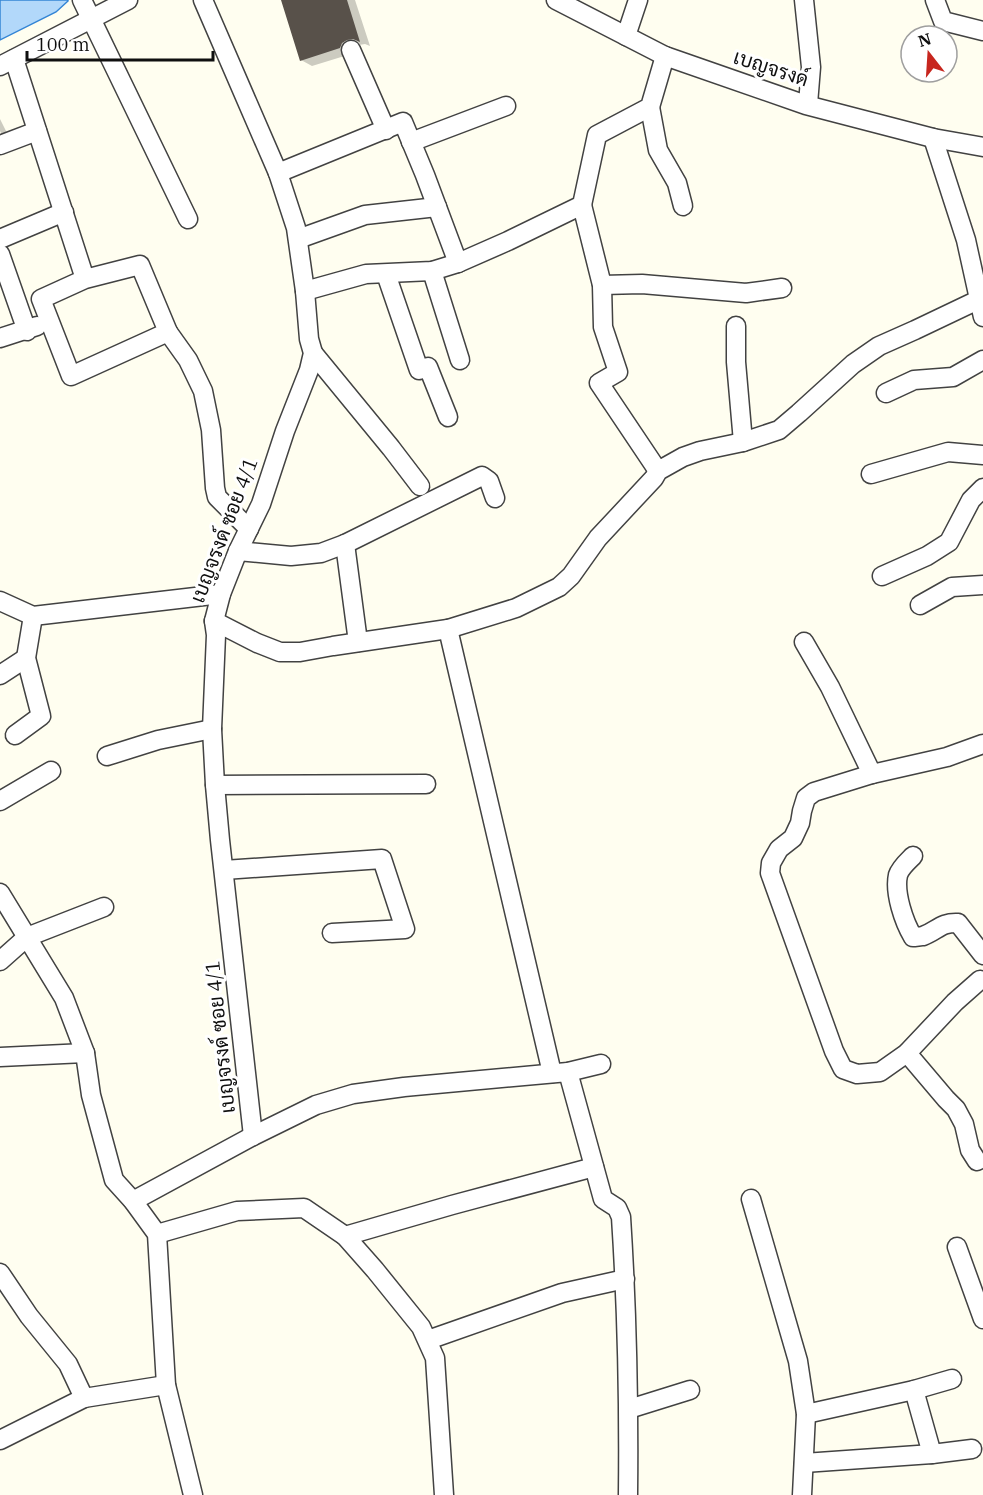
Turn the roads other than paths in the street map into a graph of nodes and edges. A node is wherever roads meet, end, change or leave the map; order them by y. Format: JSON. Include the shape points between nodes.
{"nodes":[{"id":1,"x":82,"y":0,"type":"edge"},
{"id":2,"x":128,"y":0,"type":"edge"},
{"id":3,"x":203,"y":0,"type":"edge"},
{"id":4,"x":556,"y":0,"type":"edge"},
{"id":5,"x":638,"y":0,"type":"edge"},
{"id":6,"x":804,"y":0,"type":"edge"},
{"id":7,"x":936,"y":0,"type":"edge"},
{"id":8,"x":91,"y":18,"type":"junction"},
{"id":9,"x":983,"y":31,"type":"edge"},
{"id":10,"x":626,"y":36,"type":"junction"},
{"id":11,"x":351,"y":50,"type":"dead end"},
{"id":12,"x":665,"y":56,"type":"junction"},
{"id":13,"x":7,"y":62,"type":"edge"},
{"id":14,"x":808,"y":104,"type":"junction"},
{"id":15,"x":506,"y":106,"type":"dead end"},
{"id":16,"x":650,"y":107,"type":"junction"},
{"id":17,"x":386,"y":129,"type":"junction"},
{"id":18,"x":37,"y":131,"type":"junction"},
{"id":19,"x":933,"y":138,"type":"junction"},
{"id":20,"x":411,"y":142,"type":"junction"},
{"id":21,"x":0,"y":145,"type":"edge"},
{"id":22,"x":983,"y":147,"type":"edge"},
{"id":23,"x":278,"y":173,"type":"junction"},
{"id":24,"x":582,"y":205,"type":"junction"},
{"id":25,"x":683,"y":206,"type":"dead end"},
{"id":26,"x":437,"y":207,"type":"junction"},
{"id":27,"x":64,"y":212,"type":"junction"},
{"id":28,"x":188,"y":219,"type":"dead end"},
{"id":29,"x":0,"y":239,"type":"edge"},
{"id":30,"x":298,"y":240,"type":"junction"},
{"id":31,"x":0,"y":254,"type":"edge"},
{"id":32,"x":458,"y":263,"type":"junction"},
{"id":33,"x":432,"y":271,"type":"junction"},
{"id":34,"x":386,"y":274,"type":"junction"},
{"id":35,"x":84,"y":279,"type":"junction"},
{"id":36,"x":602,"y":285,"type":"junction"},
{"id":37,"x":782,"y":288,"type":"dead end"},
{"id":38,"x":305,"y":291,"type":"junction"},
{"id":39,"x":981,"y":308,"type":"edge"},
{"id":40,"x":50,"y":321,"type":"junction"},
{"id":41,"x":736,"y":326,"type":"dead end"},
{"id":42,"x":27,"y":331,"type":"junction"},
{"id":43,"x":168,"y":332,"type":"junction"},
{"id":44,"x":0,"y":338,"type":"edge"},
{"id":45,"x":313,"y":352,"type":"junction"},
{"id":46,"x":460,"y":360,"type":"dead end"},
{"id":47,"x":983,"y":360,"type":"edge"},
{"id":48,"x":885,"y":393,"type":"dead end"},
{"id":49,"x":448,"y":417,"type":"dead end"},
{"id":50,"x":743,"y":442,"type":"junction"},
{"id":51,"x":983,"y":455,"type":"edge"},
{"id":52,"x":658,"y":471,"type":"junction"},
{"id":53,"x":871,"y":474,"type":"dead end"},
{"id":54,"x":420,"y":486,"type":"dead end"},
{"id":55,"x":983,"y":488,"type":"edge"},
{"id":56,"x":495,"y":498,"type":"dead end"},
{"id":57,"x":249,"y":529,"type":"junction"},
{"id":58,"x":345,"y":544,"type":"junction"},
{"id":59,"x":238,"y":551,"type":"junction"},
{"id":60,"x":882,"y":576,"type":"dead end"},
{"id":61,"x":983,"y":585,"type":"edge"},
{"id":62,"x":221,"y":594,"type":"junction"},
{"id":63,"x":0,"y":601,"type":"edge"},
{"id":64,"x":920,"y":605,"type":"dead end"},
{"id":65,"x":33,"y":616,"type":"junction"},
{"id":66,"x":214,"y":621,"type":"junction"},
{"id":67,"x":448,"y":629,"type":"junction"},
{"id":68,"x":358,"y":642,"type":"junction"},
{"id":69,"x":804,"y":642,"type":"dead end"},
{"id":70,"x":26,"y":658,"type":"junction"},
{"id":71,"x":0,"y":675,"type":"edge"},
{"id":72,"x":212,"y":729,"type":"junction"},
{"id":73,"x":15,"y":735,"type":"dead end"},
{"id":74,"x":983,"y":744,"type":"edge"},
{"id":75,"x":107,"y":756,"type":"dead end"},
{"id":76,"x":51,"y":771,"type":"dead end"},
{"id":77,"x":872,"y":774,"type":"junction"},
{"id":78,"x":426,"y":784,"type":"dead end"},
{"id":79,"x":215,"y":785,"type":"junction"},
{"id":80,"x":0,"y":801,"type":"edge"},
{"id":81,"x":913,"y":856,"type":"dead end"},
{"id":82,"x":224,"y":870,"type":"junction"},
{"id":83,"x":0,"y":893,"type":"edge"},
{"id":84,"x":105,"y":907,"type":"dead end"},
{"id":85,"x":7,"y":922,"type":"edge"},
{"id":86,"x":332,"y":933,"type":"dead end"},
{"id":87,"x":27,"y":937,"type":"junction"},
{"id":88,"x":983,"y":955,"type":"edge"},
{"id":89,"x":0,"y":961,"type":"edge"},
{"id":90,"x":982,"y":980,"type":"edge"},
{"id":91,"x":85,"y":1053,"type":"junction"},
{"id":92,"x":907,"y":1053,"type":"junction"},
{"id":93,"x":0,"y":1057,"type":"edge"},
{"id":94,"x":601,"y":1064,"type":"dead end"},
{"id":95,"x":560,"y":1073,"type":"junction"},
{"id":96,"x":253,"y":1136,"type":"junction"},
{"id":97,"x":977,"y":1161,"type":"dead end"},
{"id":98,"x":594,"y":1167,"type":"junction"},
{"id":99,"x":751,"y":1199,"type":"dead end"},
{"id":100,"x":133,"y":1201,"type":"junction"},
{"id":101,"x":157,"y":1234,"type":"junction"},
{"id":102,"x":345,"y":1236,"type":"junction"},
{"id":103,"x":957,"y":1247,"type":"dead end"},
{"id":104,"x":0,"y":1273,"type":"edge"},
{"id":105,"x":625,"y":1279,"type":"junction"},
{"id":106,"x":983,"y":1319,"type":"edge"},
{"id":107,"x":428,"y":1340,"type":"junction"},
{"id":108,"x":952,"y":1379,"type":"dead end"},
{"id":109,"x":166,"y":1385,"type":"junction"},
{"id":110,"x":690,"y":1390,"type":"dead end"},
{"id":111,"x":914,"y":1390,"type":"junction"},
{"id":112,"x":84,"y":1398,"type":"junction"},
{"id":113,"x":628,"y":1409,"type":"junction"},
{"id":114,"x":806,"y":1414,"type":"junction"},
{"id":115,"x":0,"y":1440,"type":"edge"},
{"id":116,"x":972,"y":1449,"type":"dead end"},
{"id":117,"x":932,"y":1454,"type":"junction"},
{"id":118,"x":804,"y":1463,"type":"junction"},
{"id":119,"x":193,"y":1495,"type":"edge"},
{"id":120,"x":444,"y":1495,"type":"edge"},
{"id":121,"x":628,"y":1495,"type":"edge"},
{"id":122,"x":802,"y":1495,"type":"edge"}],
"edges":[{"from":1,"to":8,"type":"street"},
{"from":2,"to":8,"type":"street"},
{"from":3,"to":23,"type":"street","name":"เบญจรงด์ ซอย 4/1"},
{"from":4,"to":10,"type":"street","name":"เบญจรงด์"},
{"from":5,"to":10,"type":"street"},
{"from":6,"to":14,"type":"street","via":[[811,67]]},
{"from":7,"to":9,"type":"street","via":[[943,21]]},
{"from":8,"to":13,"type":"street"},
{"from":8,"to":28,"type":"street"},
{"from":10,"to":12,"type":"street","name":"เบญจรงด์"},
{"from":11,"to":17,"type":"street"},
{"from":12,"to":14,"type":"street","name":"เบญจรงด์"},
{"from":12,"to":16,"type":"street"},
{"from":13,"to":18,"type":"street"},
{"from":14,"to":19,"type":"street","name":"เบญจรงด์"},
{"from":15,"to":20,"type":"street"},
{"from":16,"to":24,"type":"street","via":[[597,135]]},
{"from":16,"to":25,"type":"street","via":[[658,150],[677,183]]},
{"from":17,"to":20,"type":"street","via":[[403,122]]},
{"from":17,"to":23,"type":"street"},
{"from":18,"to":21,"type":"street"},
{"from":18,"to":27,"type":"street"},
{"from":19,"to":22,"type":"street","name":"เบญจรงด์"},
{"from":19,"to":39,"type":"street","via":[[966,240]]},
{"from":20,"to":26,"type":"street"},
{"from":23,"to":30,"type":"street","name":"เบญจรงด์ ซอย 4/1"},
{"from":24,"to":32,"type":"street"},
{"from":24,"to":36,"type":"street"},
{"from":26,"to":30,"type":"street","via":[[365,215]]},
{"from":26,"to":32,"type":"street"},
{"from":27,"to":29,"type":"street"},
{"from":27,"to":35,"type":"street"},
{"from":30,"to":38,"type":"street","name":"เบญจรงด์ ซอย 4/1"},
{"from":31,"to":42,"type":"street"},
{"from":32,"to":33,"type":"street"},
{"from":33,"to":34,"type":"street"},
{"from":33,"to":46,"type":"street"},
{"from":34,"to":38,"type":"street","via":[[366,274]]},
{"from":34,"to":49,"type":"street","via":[[419,370],[428,368]]},
{"from":35,"to":40,"type":"street","via":[[41,299]]},
{"from":35,"to":43,"type":"street","via":[[140,265]]},
{"from":36,"to":37,"type":"street","via":[[642,284],[746,293]]},
{"from":36,"to":52,"type":"street","via":[[603,327],[618,372],[600,383]]},
{"from":38,"to":45,"type":"street","name":"เบญจรงด์ ซอย 4/1"},
{"from":39,"to":50,"type":"street","via":[[879,346],[779,430]]},
{"from":40,"to":42,"type":"street"},
{"from":40,"to":43,"type":"street","via":[[71,376]]},
{"from":41,"to":50,"type":"street"},
{"from":42,"to":44,"type":"street"},
{"from":43,"to":57,"type":"street","via":[[204,391],[217,497]]},
{"from":45,"to":54,"type":"street"},
{"from":45,"to":57,"type":"street","name":"เบญจรงด์ ซอย 4/1"},
{"from":47,"to":48,"type":"street","via":[[953,376],[914,380]]},
{"from":50,"to":52,"type":"street","via":[[682,457]]},
{"from":51,"to":53,"type":"street","via":[[948,452]]},
{"from":52,"to":67,"type":"street","via":[[559,587],[516,608]]},
{"from":55,"to":60,"type":"street","via":[[971,500],[949,542]]},
{"from":56,"to":58,"type":"street","via":[[489,480],[482,476]]},
{"from":57,"to":59,"type":"street","name":"เบญจรงด์ ซอย 4/1"},
{"from":58,"to":59,"type":"street","via":[[321,553],[291,556]]},
{"from":58,"to":68,"type":"street"},
{"from":59,"to":62,"type":"street","name":"เบญจรงด์ ซอย 4/1"},
{"from":61,"to":64,"type":"street","via":[[952,587]]},
{"from":62,"to":65,"type":"street"},
{"from":62,"to":66,"type":"street","name":"เบญจรงด์ ซอย 4/1"},
{"from":63,"to":65,"type":"street"},
{"from":65,"to":70,"type":"street"},
{"from":66,"to":68,"type":"street","via":[[280,652]]},
{"from":66,"to":72,"type":"street","name":"เบญจรงด์ ซอย 4/1"},
{"from":67,"to":68,"type":"street"},
{"from":67,"to":95,"type":"street"},
{"from":69,"to":77,"type":"street"},
{"from":70,"to":71,"type":"street"},
{"from":70,"to":73,"type":"street","via":[[42,716]]},
{"from":72,"to":75,"type":"street"},
{"from":72,"to":79,"type":"street","name":"เบญจรงด์ ซอย 4/1"},
{"from":74,"to":77,"type":"street","via":[[947,757]]},
{"from":76,"to":80,"type":"street"},
{"from":77,"to":92,"type":"street","via":[[806,798],[793,838],[780,849],[770,873],[843,1069],[857,1074],[880,1072]]},
{"from":78,"to":79,"type":"street"},
{"from":79,"to":82,"type":"street","name":"เบญจรงด์ ซอย 4/1"},
{"from":81,"to":88,"type":"street","via":[[898,873],[897,887],[906,925],[913,937],[958,923]]},
{"from":82,"to":86,"type":"street","via":[[382,859],[405,929]]},
{"from":82,"to":96,"type":"street","name":"เบญจรงด์ ซอย 4/1"},
{"from":83,"to":85,"type":"street"},
{"from":84,"to":87,"type":"street"},
{"from":85,"to":87,"type":"street"},
{"from":87,"to":89,"type":"street"},
{"from":87,"to":91,"type":"street","via":[[64,998]]},
{"from":90,"to":92,"type":"street","via":[[955,1002]]},
{"from":91,"to":93,"type":"street"},
{"from":91,"to":100,"type":"street","via":[[91,1095],[114,1180]]},
{"from":92,"to":97,"type":"street","via":[[956,1108]]},
{"from":94,"to":95,"type":"street"},
{"from":95,"to":96,"type":"street","via":[[352,1094],[316,1105]]},
{"from":95,"to":98,"type":"street"},
{"from":96,"to":100,"type":"street"},
{"from":98,"to":102,"type":"street"},
{"from":98,"to":105,"type":"street","via":[[603,1198],[617,1208],[621,1217]]},
{"from":99,"to":114,"type":"street","via":[[798,1361]]},
{"from":100,"to":101,"type":"street"},
{"from":101,"to":102,"type":"street","via":[[237,1212],[304,1208]]},
{"from":101,"to":109,"type":"street"},
{"from":102,"to":107,"type":"street"},
{"from":103,"to":106,"type":"street"},
{"from":104,"to":112,"type":"street","via":[[68,1364]]},
{"from":105,"to":107,"type":"street","via":[[562,1293]]},
{"from":105,"to":113,"type":"street"},
{"from":107,"to":120,"type":"street","via":[[435,1358]]},
{"from":108,"to":111,"type":"street"},
{"from":109,"to":112,"type":"street"},
{"from":109,"to":119,"type":"street"},
{"from":110,"to":113,"type":"street"},
{"from":111,"to":114,"type":"street"},
{"from":111,"to":117,"type":"street"},
{"from":112,"to":115,"type":"street"},
{"from":113,"to":121,"type":"street"},
{"from":114,"to":118,"type":"street"},
{"from":116,"to":117,"type":"street"},
{"from":117,"to":118,"type":"street"},
{"from":118,"to":122,"type":"street"}]}
